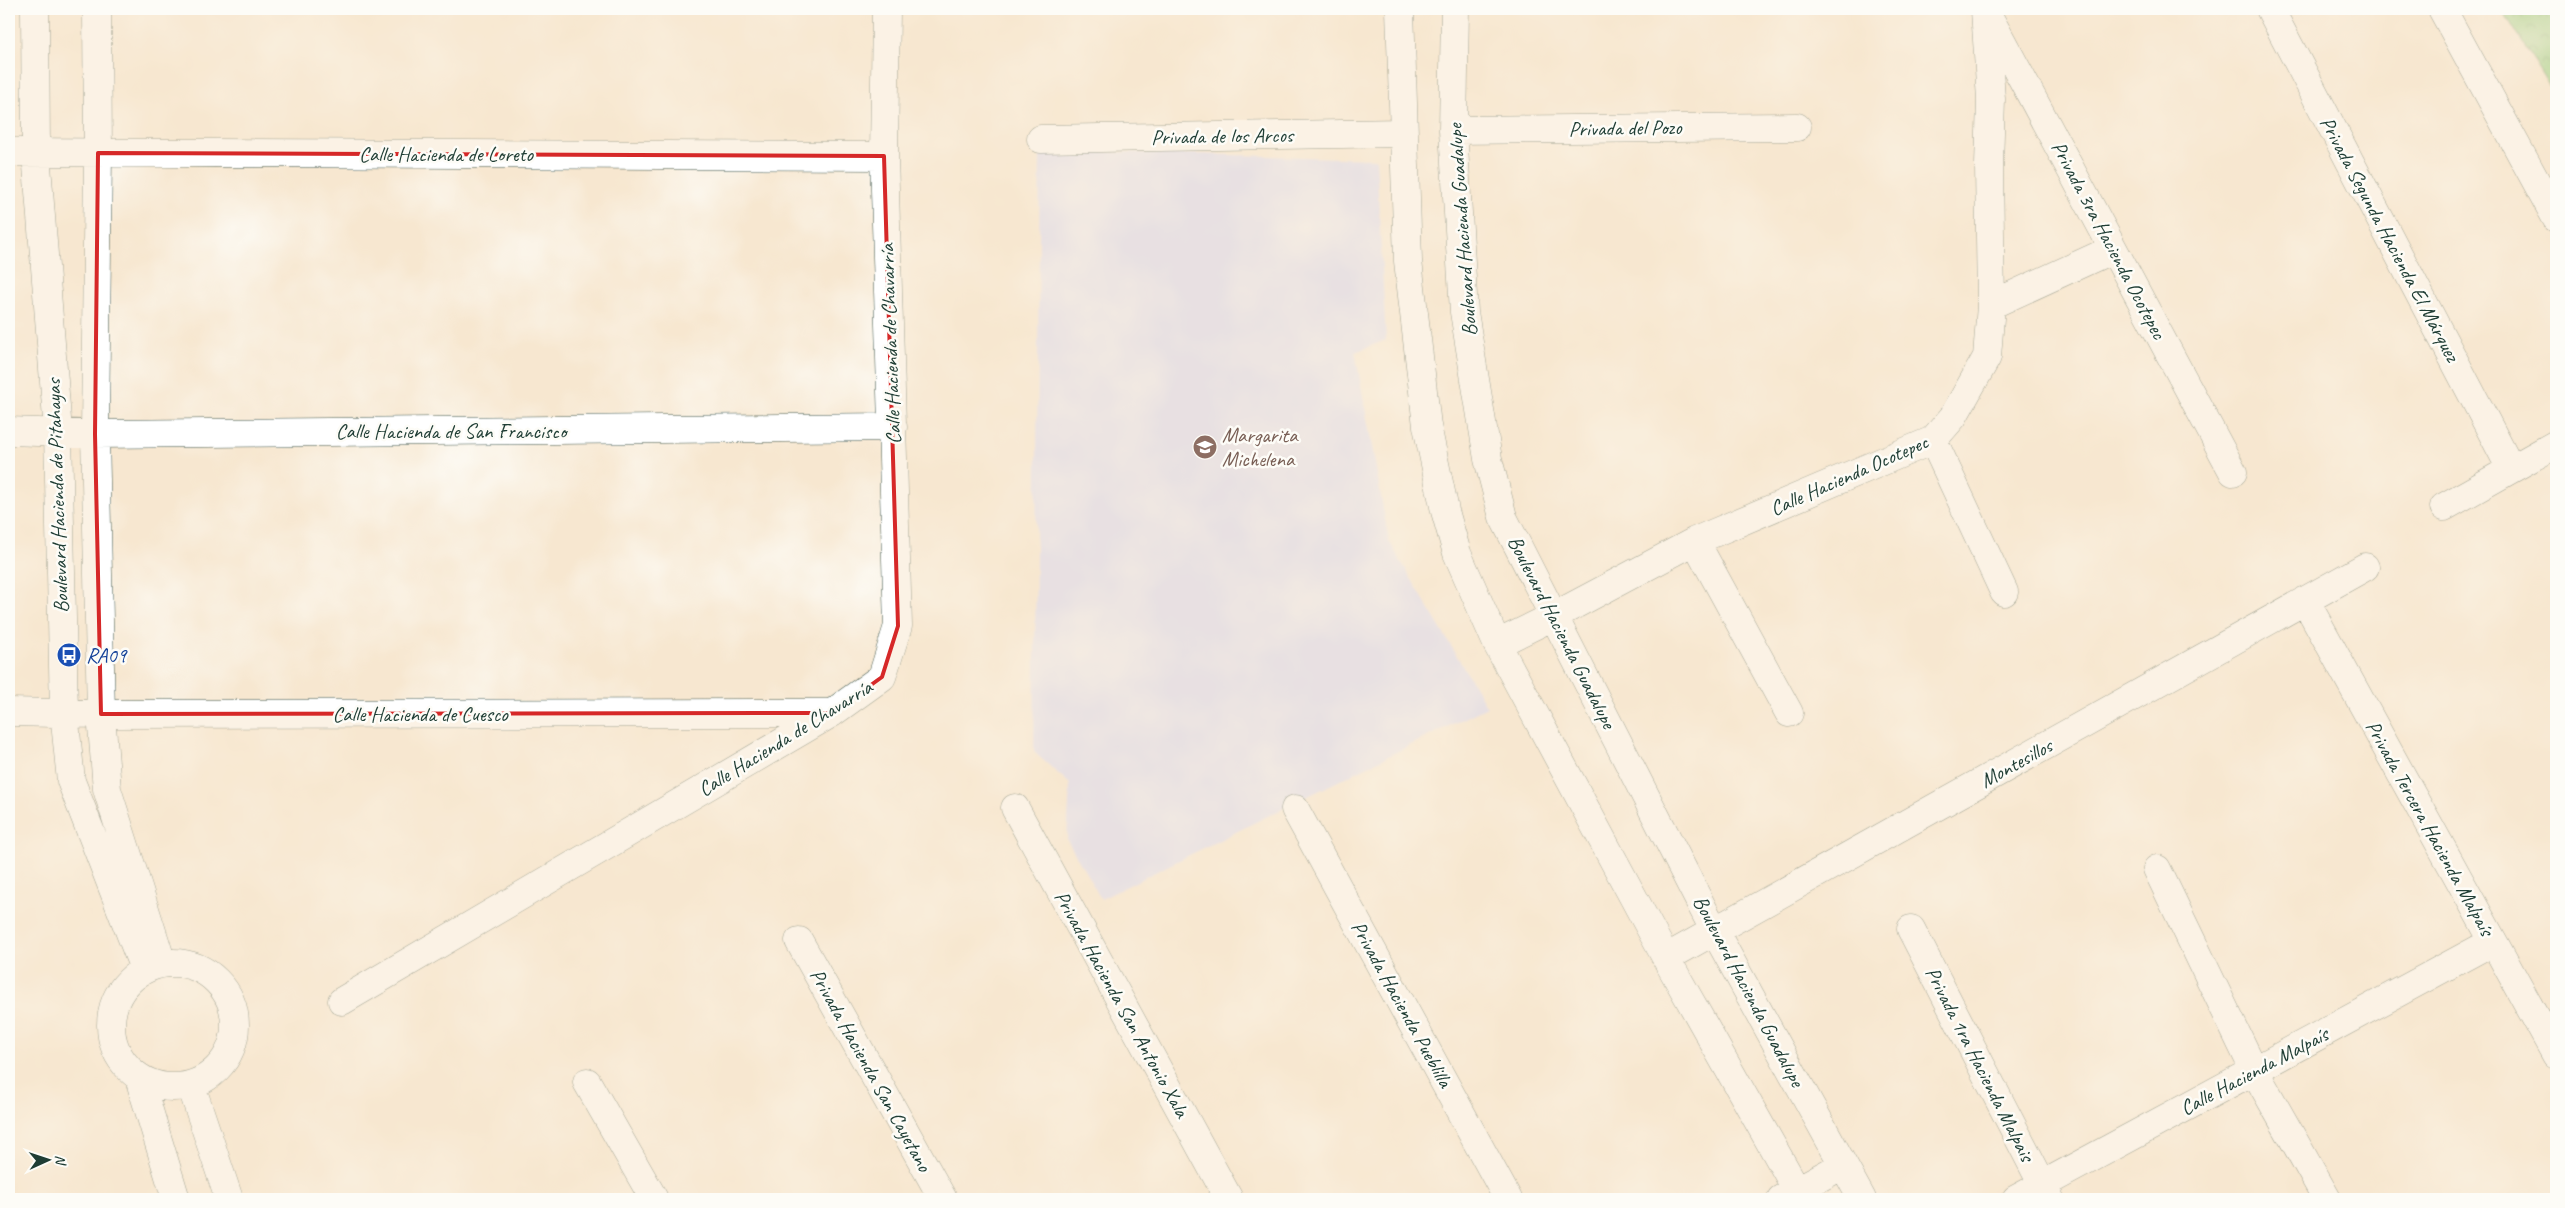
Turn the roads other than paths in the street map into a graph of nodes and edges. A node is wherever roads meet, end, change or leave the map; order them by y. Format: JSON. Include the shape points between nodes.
{"nodes":[{"id":1,"x":35,"y":9,"type":"edge"},
{"id":2,"x":97,"y":9,"type":"edge"},
{"id":3,"x":886,"y":9,"type":"edge"},
{"id":4,"x":1400,"y":9,"type":"edge"},
{"id":5,"x":1455,"y":9,"type":"edge"},
{"id":6,"x":2270,"y":9,"type":"edge"},
{"id":7,"x":2442,"y":9,"type":"edge"},
{"id":8,"x":1985,"y":10,"type":"edge"},
{"id":9,"x":1797,"y":127,"type":"dead end"},
{"id":10,"x":1454,"y":130,"type":"junction"},
{"id":11,"x":1403,"y":133,"type":"junction"},
{"id":12,"x":1041,"y":139,"type":"dead end"},
{"id":13,"x":9,"y":152,"type":"edge"},
{"id":14,"x":36,"y":153,"type":"junction"},
{"id":15,"x":98,"y":153,"type":"junction"},
{"id":16,"x":884,"y":156,"type":"junction"},
{"id":17,"x":2556,"y":218,"type":"edge"},
{"id":18,"x":2113,"y":249,"type":"junction"},
{"id":19,"x":1992,"y":305,"type":"junction"},
{"id":20,"x":893,"y":427,"type":"junction"},
{"id":21,"x":9,"y":431,"type":"edge"},
{"id":22,"x":58,"y":432,"type":"junction"},
{"id":23,"x":95,"y":434,"type":"junction"},
{"id":24,"x":1933,"y":440,"type":"junction"},
{"id":25,"x":2556,"y":444,"type":"edge"},
{"id":26,"x":2510,"y":469,"type":"junction"},
{"id":27,"x":2234,"y":472,"type":"dead end"},
{"id":28,"x":2444,"y":507,"type":"dead end"},
{"id":29,"x":1696,"y":541,"type":"junction"},
{"id":30,"x":2365,"y":567,"type":"dead end"},
{"id":31,"x":2004,"y":592,"type":"dead end"},
{"id":32,"x":2305,"y":600,"type":"junction"},
{"id":33,"x":1554,"y":616,"type":"junction"},
{"id":34,"x":1497,"y":644,"type":"junction"},
{"id":35,"x":9,"y":712,"type":"edge"},
{"id":36,"x":64,"y":712,"type":"junction"},
{"id":37,"x":832,"y":713,"type":"junction"},
{"id":38,"x":1789,"y":713,"type":"dead end"},
{"id":39,"x":101,"y":714,"type":"junction"},
{"id":40,"x":1015,"y":808,"type":"dead end"},
{"id":41,"x":1295,"y":809,"type":"dead end"},
{"id":42,"x":2157,"y":869,"type":"dead end"},
{"id":43,"x":1911,"y":929,"type":"dead end"},
{"id":44,"x":1715,"y":932,"type":"junction"},
{"id":45,"x":799,"y":941,"type":"dead end"},
{"id":46,"x":2492,"y":942,"type":"junction"},
{"id":47,"x":1666,"y":958,"type":"junction"},
{"id":48,"x":153,"y":966,"type":"junction"},
{"id":49,"x":342,"y":1001,"type":"dead end"},
{"id":50,"x":2556,"y":1055,"type":"edge"},
{"id":51,"x":2254,"y":1070,"type":"junction"},
{"id":52,"x":139,"y":1078,"type":"junction"},
{"id":53,"x":587,"y":1082,"type":"dead end"},
{"id":54,"x":191,"y":1085,"type":"junction"},
{"id":55,"x":1843,"y":1165,"type":"junction"},
{"id":56,"x":2046,"y":1192,"type":"edge"},
{"id":57,"x":1793,"y":1196,"type":"edge"},
{"id":58,"x":176,"y":1199,"type":"edge"},
{"id":59,"x":229,"y":1199,"type":"edge"},
{"id":60,"x":654,"y":1199,"type":"edge"},
{"id":61,"x":943,"y":1199,"type":"edge"},
{"id":62,"x":1229,"y":1199,"type":"edge"},
{"id":63,"x":1508,"y":1199,"type":"edge"},
{"id":64,"x":1862,"y":1199,"type":"edge"},
{"id":65,"x":2016,"y":1199,"type":"edge"},
{"id":66,"x":2327,"y":1199,"type":"edge"}],
"edges":[{"from":1,"to":14,"type":"street","name":"Boulevard Hacienda de Pitahayas"},
{"from":2,"to":15,"type":"street","name":"Boulevard Hacienda de Pitahayas"},
{"from":3,"to":16,"type":"street","name":"Calle Hacienda de Chavarría"},
{"from":4,"to":11,"type":"street"},
{"from":5,"to":10,"type":"street","name":"Boulevard Hacienda Guadalupe"},
{"from":6,"to":26,"type":"street","name":"Privada Segunda Hacienda El Márquez"},
{"from":7,"to":17,"type":"street"},
{"from":8,"to":18,"type":"street","name":"Privada 3ra Hacienda Ocotepec"},
{"from":8,"to":19,"type":"street","name":"Calle Hacienda Ocotepec","via":[[1991,99]]},
{"from":9,"to":10,"type":"street","name":"Privada del Pozo"},
{"from":10,"to":33,"type":"street","name":"Boulevard Hacienda Guadalupe","via":[[1464,312],[1488,459],[1503,517]]},
{"from":11,"to":12,"type":"street","name":"Privada de los Arcos"},
{"from":11,"to":34,"type":"street","via":[[1408,261],[1427,426],[1457,553]]},
{"from":13,"to":14,"type":"street","name":"Calle Hacienda de Loreto"},
{"from":14,"to":15,"type":"street","name":"Calle Hacienda de Loreto"},
{"from":14,"to":22,"type":"street","name":"Boulevard Hacienda de Pitahayas"},
{"from":15,"to":16,"type":"street","name":"Calle Hacienda de Loreto"},
{"from":15,"to":23,"type":"street","name":"Boulevard Hacienda de Pitahayas"},
{"from":16,"to":20,"type":"street","name":"Calle Hacienda de Chavarría"},
{"from":18,"to":19,"type":"street"},
{"from":18,"to":27,"type":"street","name":"Privada 3ra Hacienda Ocotepec"},
{"from":19,"to":24,"type":"street","name":"Calle Hacienda Ocotepec","via":[[1987,357],[1953,417]]},
{"from":20,"to":23,"type":"street","name":"Calle Hacienda de San Francisco"},
{"from":20,"to":37,"type":"street","name":"Calle Hacienda de Chavarría","via":[[898,626],[882,677]]},
{"from":21,"to":22,"type":"street","name":"Calle Hacienda de San Francisco"},
{"from":22,"to":23,"type":"street","name":"Calle Hacienda de San Francisco"},
{"from":22,"to":36,"type":"street","name":"Boulevard Hacienda de Pitahayas"},
{"from":23,"to":39,"type":"street","name":"Boulevard Hacienda de Pitahayas"},
{"from":24,"to":29,"type":"street","name":"Calle Hacienda Ocotepec"},
{"from":24,"to":31,"type":"street"},
{"from":25,"to":26,"type":"street"},
{"from":26,"to":28,"type":"street"},
{"from":29,"to":33,"type":"street","name":"Calle Hacienda Ocotepec"},
{"from":29,"to":38,"type":"street"},
{"from":30,"to":32,"type":"street","name":"Montesillos"},
{"from":32,"to":44,"type":"street","name":"Montesillos"},
{"from":32,"to":46,"type":"street","name":"Privada Tercera Hacienda Malpaís"},
{"from":33,"to":34,"type":"street","name":"Calle Hacienda Ocotepec"},
{"from":33,"to":44,"type":"street","name":"Boulevard Hacienda Guadalupe"},
{"from":34,"to":47,"type":"street"},
{"from":35,"to":36,"type":"street","name":"Calle Hacienda de Cuesco"},
{"from":36,"to":39,"type":"street","name":"Calle Hacienda de Cuesco"},
{"from":36,"to":48,"type":"street","name":"Boulevard Hacienda de Pitahayas","via":[[71,780]]},
{"from":37,"to":39,"type":"street","name":"Calle Hacienda de Cuesco"},
{"from":37,"to":49,"type":"street","name":"Calle Hacienda de Chavarría"},
{"from":39,"to":48,"type":"street","name":"Boulevard Hacienda de Pitahayas","via":[[107,789]]},
{"from":40,"to":62,"type":"street","name":"Privada Hacienda San Antonio Xala"},
{"from":41,"to":63,"type":"street","name":"Privada Hacienda Pueblilla"},
{"from":42,"to":51,"type":"street"},
{"from":43,"to":56,"type":"street","name":"Privada 1ra Hacienda Malpais"},
{"from":44,"to":47,"type":"street","name":"Montesillos"},
{"from":44,"to":55,"type":"street","name":"Boulevard Hacienda Guadalupe"},
{"from":45,"to":61,"type":"street","name":"Privada Hacienda San Cayetano"},
{"from":46,"to":50,"type":"street","name":"Privada Tercera Hacienda Malpaís"},
{"from":46,"to":51,"type":"street","name":"Calle Hacienda Malpaís"},
{"from":47,"to":57,"type":"street"},
{"from":48,"to":52,"type":"street","via":[[129,980],[118,995],[112,1012],[110,1031],[115,1050]]},
{"from":48,"to":54,"type":"street","via":[[182,962],[202,969],[219,982],[231,999],[234,1041],[228,1054],[210,1075]]},
{"from":51,"to":56,"type":"street","name":"Calle Hacienda Malpaís"},
{"from":51,"to":66,"type":"street"},
{"from":52,"to":54,"type":"street","via":[[173,1088]]},
{"from":52,"to":58,"type":"street"},
{"from":53,"to":60,"type":"street"},
{"from":54,"to":59,"type":"street"},
{"from":55,"to":57,"type":"street"},
{"from":55,"to":64,"type":"street","name":"Boulevard Hacienda Guadalupe"},
{"from":56,"to":65,"type":"street","name":"Calle Hacienda Malpaís"}]}
